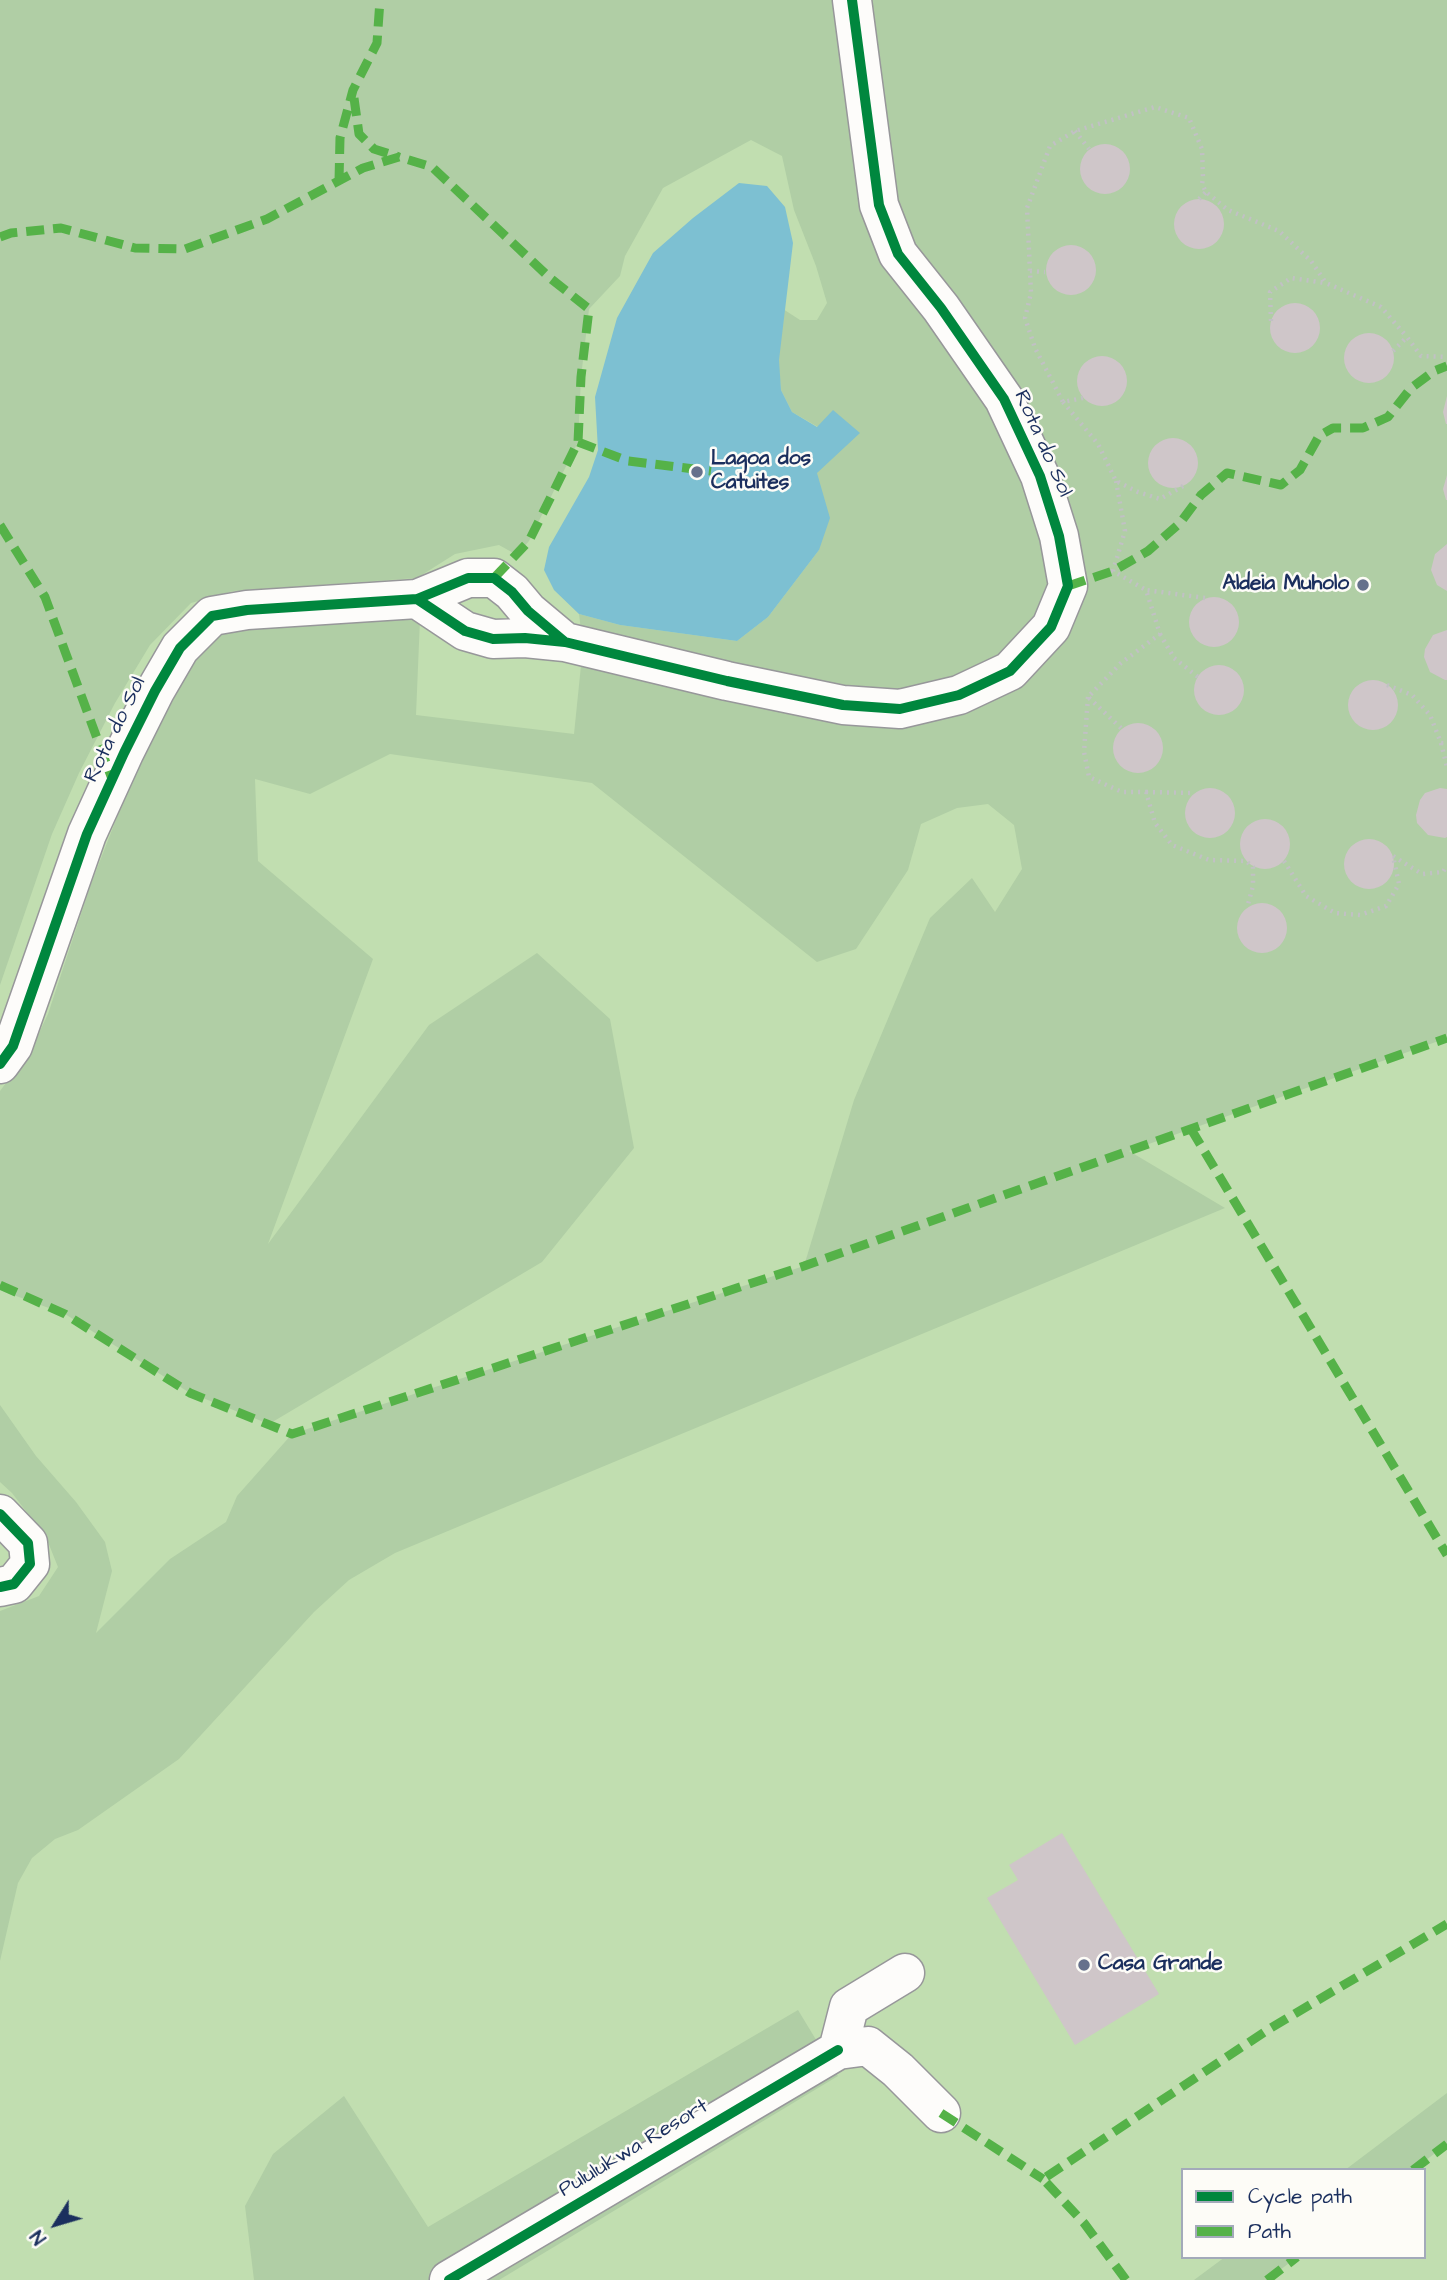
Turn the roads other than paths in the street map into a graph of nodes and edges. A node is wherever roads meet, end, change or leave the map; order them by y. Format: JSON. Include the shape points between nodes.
{"nodes":[{"id":1,"x":852,"y":0,"type":"edge"},
{"id":2,"x":417,"y":599,"type":"junction"},
{"id":3,"x":565,"y":642,"type":"junction"},
{"id":4,"x":0,"y":1064,"type":"edge"},
{"id":5,"x":0,"y":1514,"type":"edge"},
{"id":6,"x":0,"y":1587,"type":"edge"},
{"id":7,"x":905,"y":1973,"type":"dead end"},
{"id":8,"x":838,"y":2050,"type":"junction"},
{"id":9,"x":941,"y":2113,"type":"dead end"},
{"id":10,"x":449,"y":2280,"type":"edge"}],
"edges":[{"from":1,"to":3,"type":"street","name":"Rota do Sol","via":[[879,205],[898,254],[942,308],[1004,400],[1040,476],[1059,536],[1068,586],[1051,627],[1010,671],[959,695],[900,709],[843,705]]},
{"from":2,"to":3,"type":"street","name":"Rota do Sol","via":[[466,631],[493,639]]},
{"from":2,"to":3,"type":"street","name":"Rota do Sol","via":[[468,578],[494,578]]},
{"from":2,"to":4,"type":"street","name":"Rota do Sol","via":[[212,616],[180,648],[130,740],[87,834],[13,1046]]},
{"from":5,"to":6,"type":"street","via":[[28,1543],[30,1564],[14,1584]]},
{"from":7,"to":8,"type":"street","via":[[849,2007]]},
{"from":8,"to":9,"type":"street","name":"Pululukwa Resort","via":[[868,2046]]},
{"from":8,"to":10,"type":"street","name":"Pululukwa Resort"}]}
